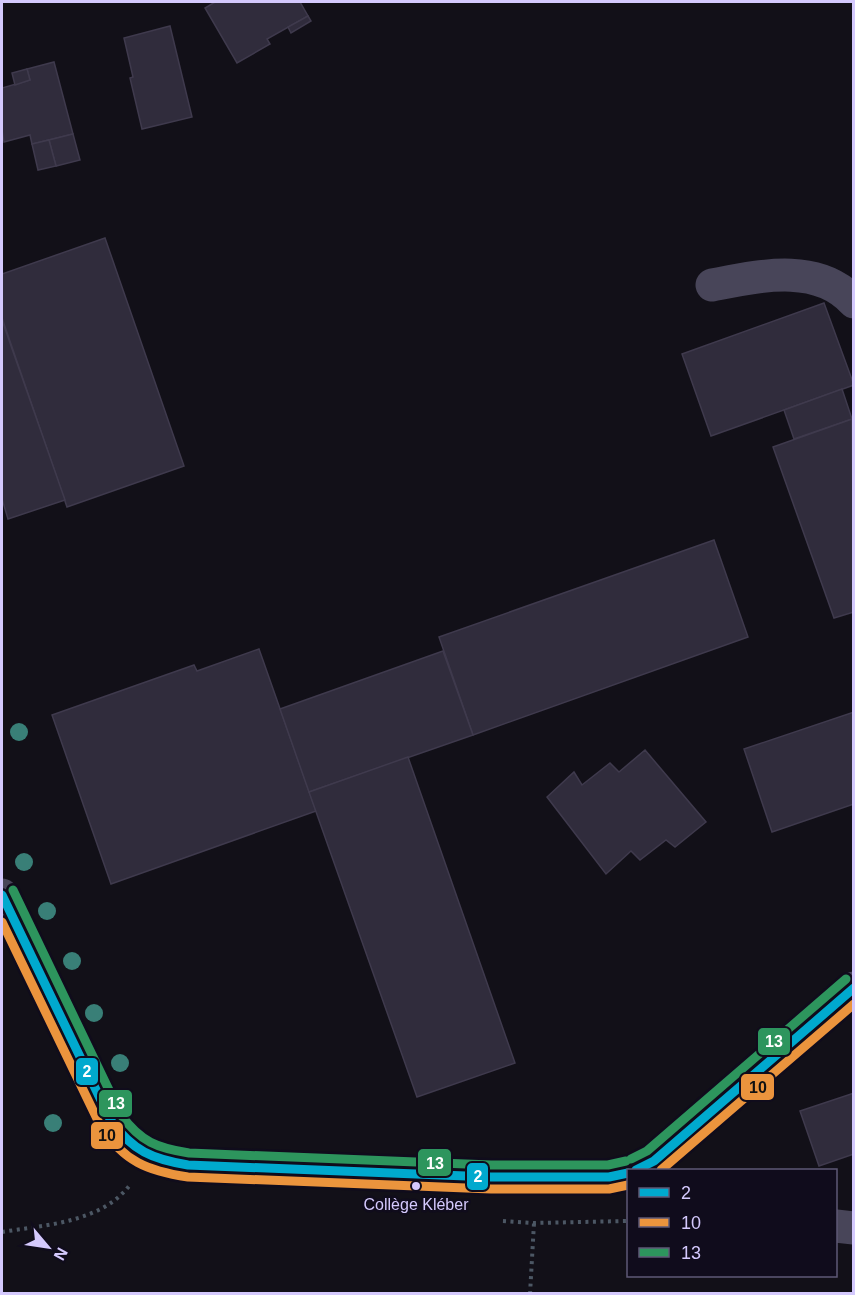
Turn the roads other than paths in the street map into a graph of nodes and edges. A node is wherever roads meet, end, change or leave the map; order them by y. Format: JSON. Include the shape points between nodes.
{"nodes":[{"id":1,"x":712,"y":285,"type":"dead end"},
{"id":2,"x":854,"y":302,"type":"edge"},
{"id":3,"x":2,"y":896,"type":"edge"},
{"id":4,"x":854,"y":988,"type":"edge"},
{"id":5,"x":675,"y":1161,"type":"edge"},
{"id":6,"x":638,"y":1169,"type":"edge"},
{"id":7,"x":627,"y":1173,"type":"edge"},
{"id":8,"x":837,"y":1226,"type":"edge"},
{"id":9,"x":854,"y":1228,"type":"edge"}],
"edges":[{"from":1,"to":2,"type":"street","via":[[765,274],[815,277]]},
{"from":3,"to":7,"type":"street","via":[[111,1121],[123,1140],[152,1157],[188,1166],[480,1176],[609,1177]]},
{"from":4,"to":5,"type":"street"},
{"from":5,"to":6,"type":"street","via":[[654,1161]]},
{"from":8,"to":9,"type":"street"}]}
